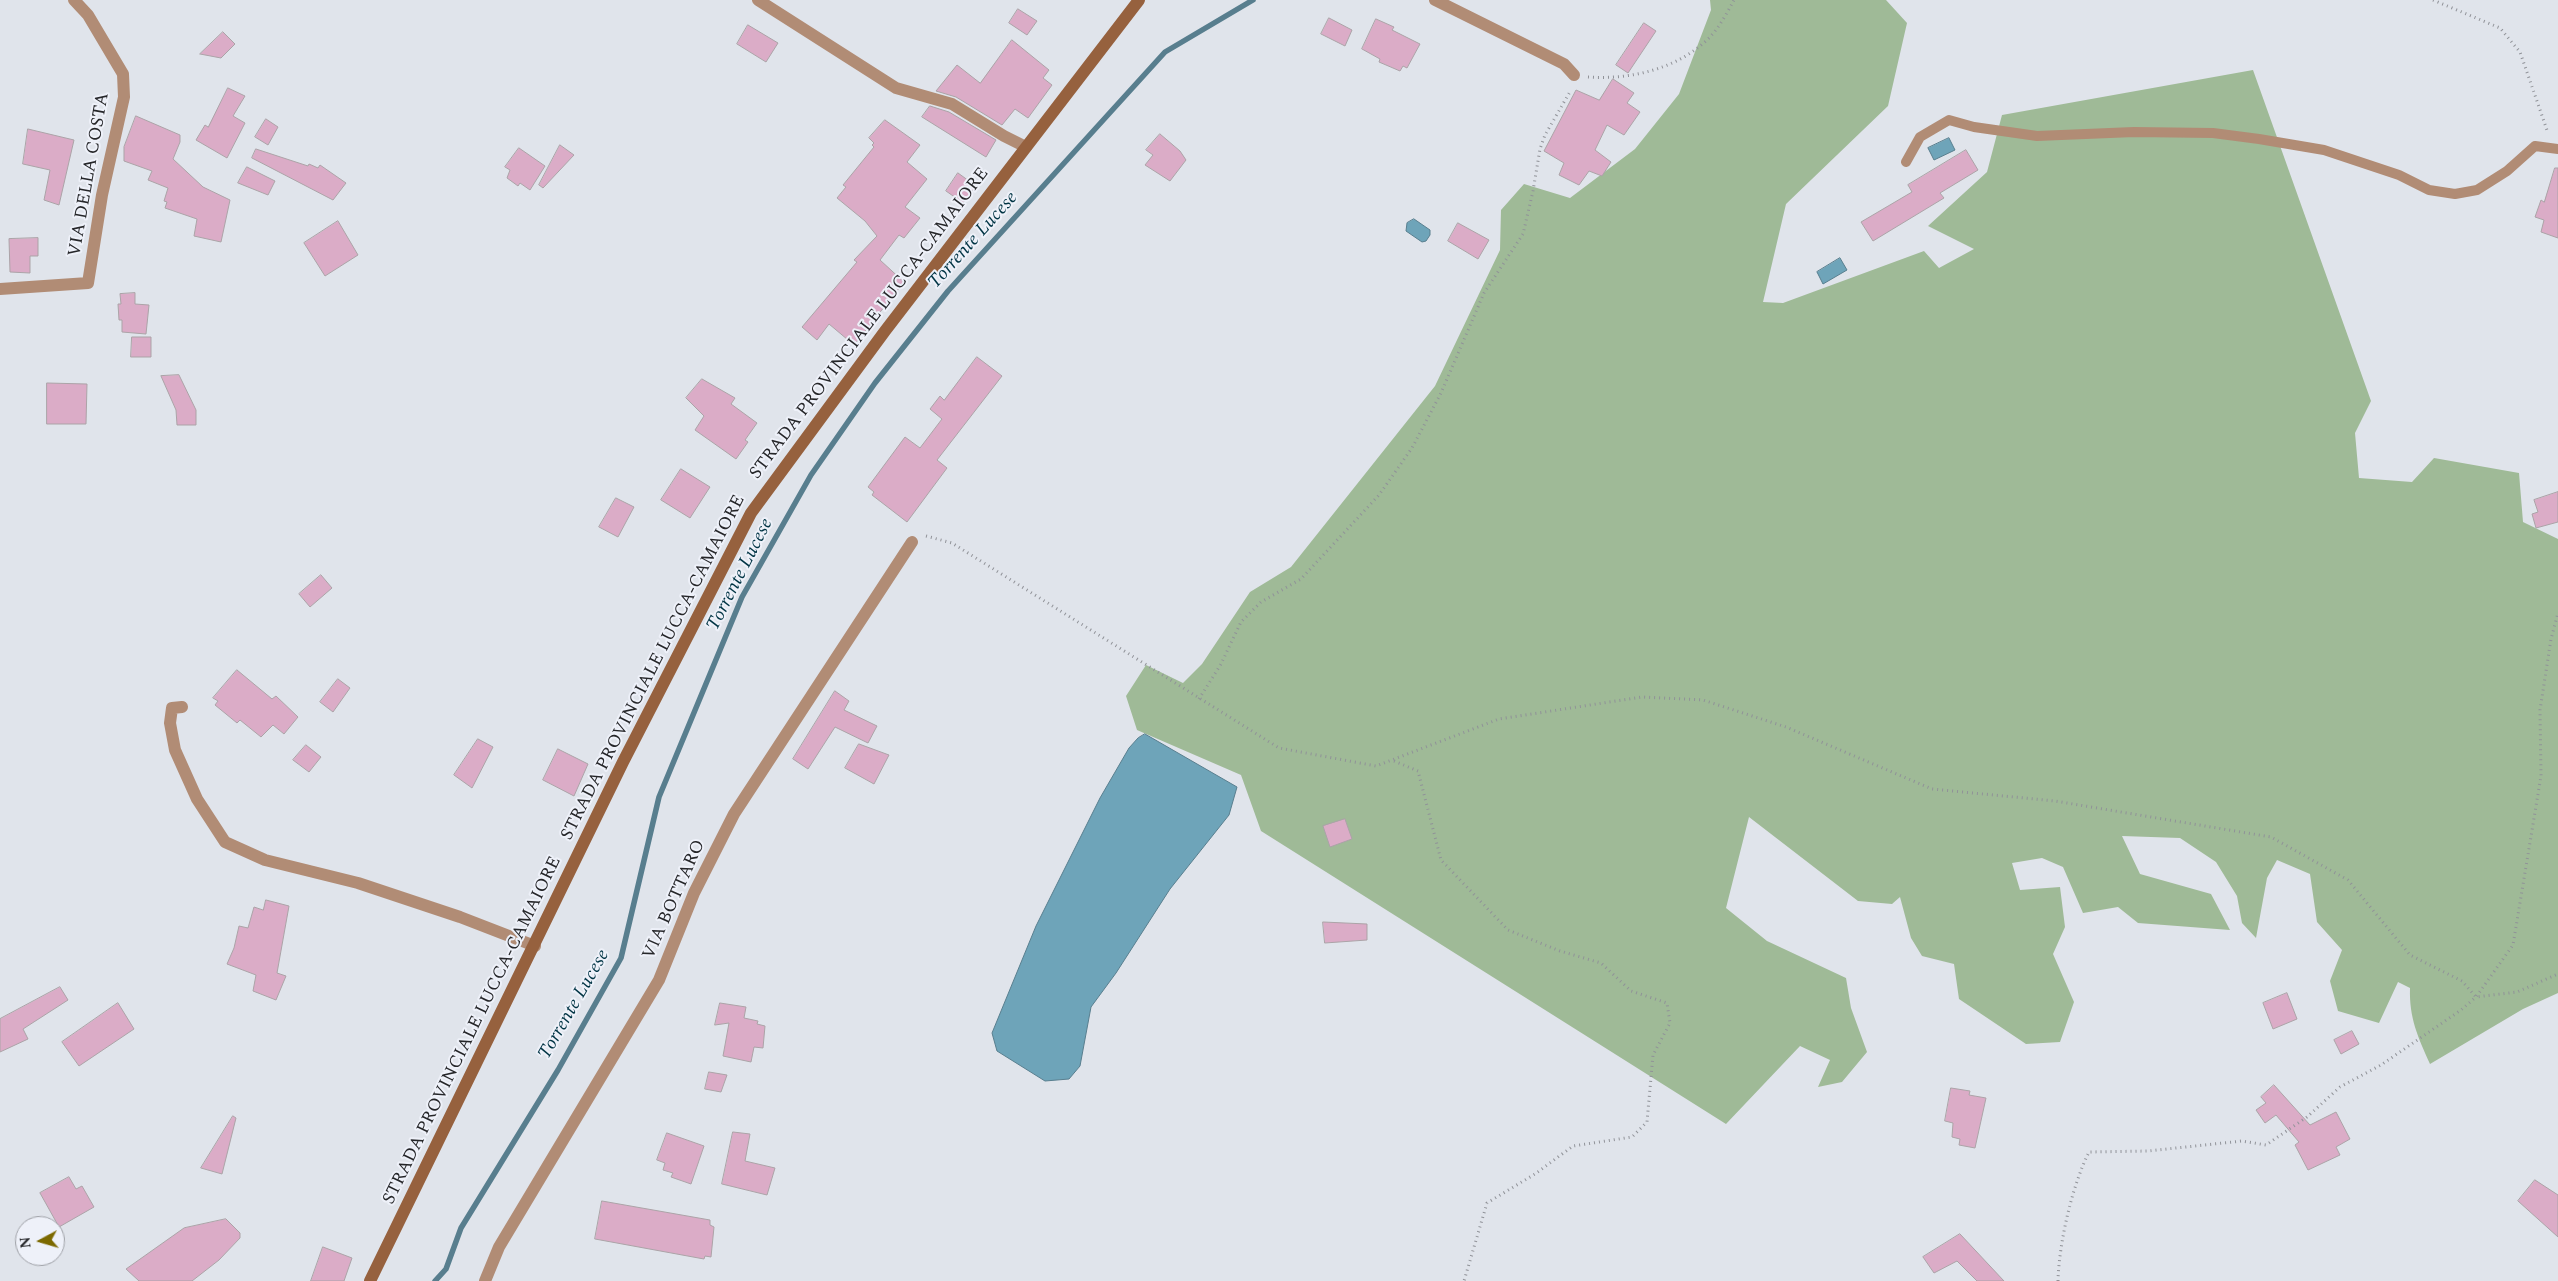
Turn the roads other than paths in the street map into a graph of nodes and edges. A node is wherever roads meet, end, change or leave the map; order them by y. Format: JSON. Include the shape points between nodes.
{"nodes":[{"id":1,"x":74,"y":0,"type":"edge"},
{"id":2,"x":758,"y":0,"type":"edge"},
{"id":3,"x":1139,"y":0,"type":"edge"},
{"id":4,"x":1435,"y":0,"type":"edge"},
{"id":5,"x":1574,"y":75,"type":"road end"},
{"id":6,"x":1026,"y":147,"type":"junction"},
{"id":7,"x":2556,"y":148,"type":"edge"},
{"id":8,"x":1906,"y":162,"type":"dead end"},
{"id":9,"x":0,"y":289,"type":"edge"},
{"id":10,"x":912,"y":542,"type":"road end"},
{"id":11,"x":182,"y":707,"type":"dead end"},
{"id":12,"x":535,"y":946,"type":"junction"},
{"id":13,"x":370,"y":1281,"type":"edge"},
{"id":14,"x":485,"y":1281,"type":"edge"}],
"edges":[{"from":1,"to":9,"type":"street","name":"VIA DELLA COSTA","via":[[88,15],[123,74],[124,98],[102,195],[88,282]]},
{"from":2,"to":6,"type":"street","via":[[896,88],[952,104]]},
{"from":3,"to":6,"type":"main road","name":"STRADA PROVINCIALE LUCCA-CAMAIORE"},
{"from":4,"to":5,"type":"street","via":[[1564,64]]},
{"from":6,"to":12,"type":"main road","name":"STRADA PROVINCIALE LUCCA-CAMAIORE","via":[[750,513],[623,762]]},
{"from":7,"to":8,"type":"lane","via":[[2535,146],[2507,171],[2477,190],[2456,194],[2429,190],[2398,174],[2324,150],[2213,133],[2037,136],[1974,128],[1949,120],[1920,137]]},
{"from":10,"to":14,"type":"street","name":"VIA BOTTARO","via":[[734,814],[694,893],[659,980],[499,1247]]},
{"from":11,"to":12,"type":"street","via":[[172,708],[170,724],[175,750],[196,799],[225,842],[265,860],[358,883]]},
{"from":12,"to":13,"type":"main road","name":"STRADA PROVINCIALE LUCCA-CAMAIORE"}]}
